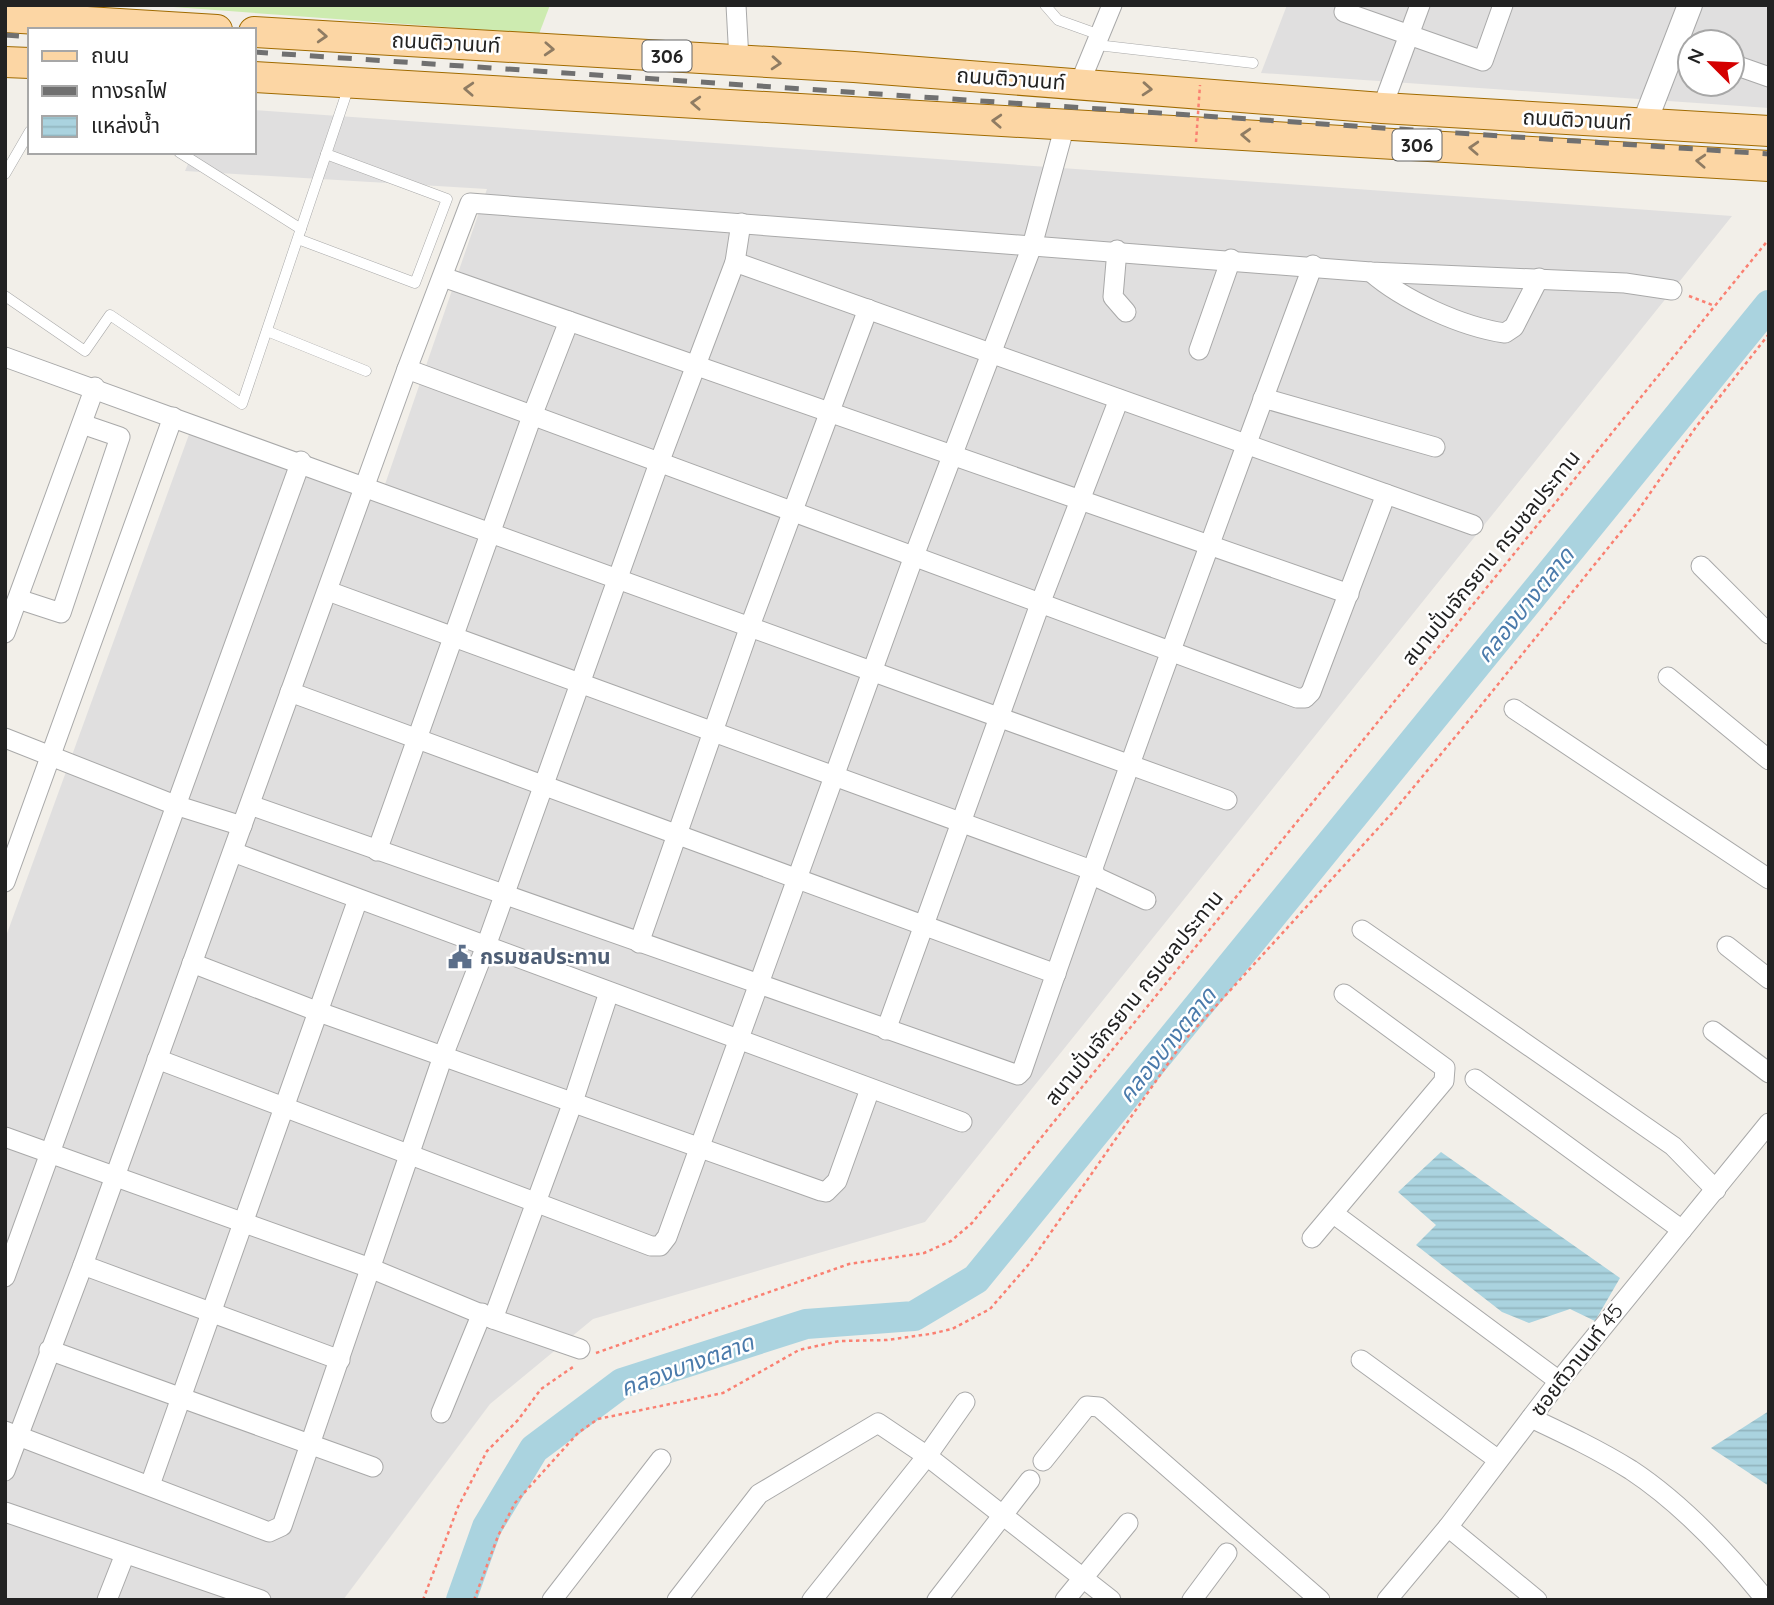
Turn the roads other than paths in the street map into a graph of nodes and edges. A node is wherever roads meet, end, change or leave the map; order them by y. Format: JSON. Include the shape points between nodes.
{"nodes":[{"id":1,"x":736,"y":5,"type":"edge"},
{"id":2,"x":1045,"y":5,"type":"edge"},
{"id":3,"x":1112,"y":5,"type":"edge"},
{"id":4,"x":1346,"y":5,"type":"edge"},
{"id":5,"x":1420,"y":5,"type":"edge"},
{"id":6,"x":1503,"y":5,"type":"edge"},
{"id":7,"x":1690,"y":5,"type":"edge"},
{"id":8,"x":5,"y":17,"type":"edge"},
{"id":9,"x":184,"y":28,"type":"edge"},
{"id":10,"x":1686,"y":28,"type":"edge"},
{"id":11,"x":256,"y":32,"type":"edge"},
{"id":12,"x":1409,"y":34,"type":"junction"},
{"id":13,"x":1099,"y":40,"type":"junction"},
{"id":14,"x":1676,"y":59,"type":"edge"},
{"id":15,"x":739,"y":60,"type":"junction"},
{"id":16,"x":5,"y":62,"type":"edge"},
{"id":17,"x":28,"y":63,"type":"edge"},
{"id":18,"x":1253,"y":63,"type":"dead end"},
{"id":19,"x":1746,"y":69,"type":"edge"},
{"id":20,"x":256,"y":76,"type":"edge"},
{"id":21,"x":1769,"y":77,"type":"edge"},
{"id":22,"x":350,"y":82,"type":"junction"},
{"id":23,"x":1079,"y":85,"type":"junction"},
{"id":24,"x":1382,"y":108,"type":"junction"},
{"id":25,"x":1644,"y":124,"type":"junction"},
{"id":26,"x":1065,"y":125,"type":"junction"},
{"id":27,"x":1769,"y":131,"type":"edge"},
{"id":28,"x":28,"y":134,"type":"edge"},
{"id":29,"x":182,"y":154,"type":"edge"},
{"id":30,"x":326,"y":154,"type":"junction"},
{"id":31,"x":1769,"y":166,"type":"edge"},
{"id":32,"x":5,"y":174,"type":"edge"},
{"id":33,"x":741,"y":223,"type":"junction"},
{"id":34,"x":299,"y":234,"type":"junction"},
{"id":35,"x":1032,"y":246,"type":"junction"},
{"id":36,"x":1117,"y":250,"type":"junction"},
{"id":37,"x":1231,"y":259,"type":"junction"},
{"id":38,"x":735,"y":262,"type":"junction"},
{"id":39,"x":1313,"y":265,"type":"junction"},
{"id":40,"x":1371,"y":272,"type":"junction"},
{"id":41,"x":443,"y":277,"type":"junction"},
{"id":42,"x":1539,"y":278,"type":"junction"},
{"id":43,"x":1672,"y":290,"type":"road end"},
{"id":44,"x":5,"y":296,"type":"edge"},
{"id":45,"x":868,"y":309,"type":"junction"},
{"id":46,"x":1126,"y":312,"type":"dead end"},
{"id":47,"x":569,"y":321,"type":"junction"},
{"id":48,"x":267,"y":331,"type":"junction"},
{"id":49,"x":1199,"y":350,"type":"dead end"},
{"id":50,"x":992,"y":353,"type":"junction"},
{"id":51,"x":5,"y":357,"type":"edge"},
{"id":52,"x":697,"y":366,"type":"junction"},
{"id":53,"x":407,"y":369,"type":"junction"},
{"id":54,"x":366,"y":371,"type":"dead end"},
{"id":55,"x":96,"y":387,"type":"junction"},
{"id":56,"x":1263,"y":398,"type":"junction"},
{"id":57,"x":1119,"y":399,"type":"junction"},
{"id":58,"x":831,"y":413,"type":"junction"},
{"id":59,"x":532,"y":416,"type":"junction"},
{"id":60,"x":173,"y":417,"type":"junction"},
{"id":61,"x":82,"y":424,"type":"junction"},
{"id":62,"x":1246,"y":444,"type":"junction"},
{"id":63,"x":1435,"y":447,"type":"dead end"},
{"id":64,"x":954,"y":455,"type":"junction"},
{"id":65,"x":301,"y":461,"type":"junction"},
{"id":66,"x":659,"y":463,"type":"junction"},
{"id":67,"x":365,"y":485,"type":"junction"},
{"id":68,"x":1386,"y":494,"type":"junction"},
{"id":69,"x":1082,"y":500,"type":"junction"},
{"id":70,"x":792,"y":512,"type":"junction"},
{"id":71,"x":1473,"y":525,"type":"dead end"},
{"id":72,"x":492,"y":532,"type":"junction"},
{"id":73,"x":1210,"y":545,"type":"junction"},
{"id":74,"x":914,"y":556,"type":"junction"},
{"id":75,"x":1702,"y":566,"type":"dead end"},
{"id":76,"x":619,"y":578,"type":"junction"},
{"id":77,"x":328,"y":590,"type":"junction"},
{"id":78,"x":1349,"y":594,"type":"junction"},
{"id":79,"x":18,"y":599,"type":"junction"},
{"id":80,"x":1041,"y":604,"type":"junction"},
{"id":81,"x":750,"y":626,"type":"junction"},
{"id":82,"x":5,"y":633,"type":"edge"},
{"id":83,"x":1769,"y":634,"type":"edge"},
{"id":84,"x":455,"y":637,"type":"junction"},
{"id":85,"x":1169,"y":651,"type":"junction"},
{"id":86,"x":873,"y":671,"type":"junction"},
{"id":87,"x":1668,"y":677,"type":"dead end"},
{"id":88,"x":582,"y":684,"type":"junction"},
{"id":89,"x":290,"y":692,"type":"junction"},
{"id":90,"x":1514,"y":709,"type":"dead end"},
{"id":91,"x":1000,"y":718,"type":"junction"},
{"id":92,"x":714,"y":732,"type":"junction"},
{"id":93,"x":5,"y":738,"type":"edge"},
{"id":94,"x":416,"y":739,"type":"junction"},
{"id":95,"x":51,"y":756,"type":"junction"},
{"id":96,"x":1769,"y":760,"type":"edge"},
{"id":97,"x":1130,"y":765,"type":"junction"},
{"id":98,"x":836,"y":776,"type":"junction"},
{"id":99,"x":543,"y":786,"type":"junction"},
{"id":100,"x":1227,"y":800,"type":"dead end"},
{"id":101,"x":175,"y":805,"type":"junction"},
{"id":102,"x":250,"y":805,"type":"junction"},
{"id":103,"x":962,"y":823,"type":"junction"},
{"id":104,"x":242,"y":826,"type":"junction"},
{"id":105,"x":676,"y":835,"type":"junction"},
{"id":106,"x":377,"y":851,"type":"junction"},
{"id":107,"x":233,"y":852,"type":"junction"},
{"id":108,"x":1093,"y":873,"type":"junction"},
{"id":109,"x":796,"y":878,"type":"junction"},
{"id":110,"x":1769,"y":879,"type":"edge"},
{"id":111,"x":5,"y":882,"type":"edge"},
{"id":112,"x":505,"y":895,"type":"junction"},
{"id":113,"x":358,"y":899,"type":"junction"},
{"id":114,"x":1146,"y":900,"type":"dead end"},
{"id":115,"x":923,"y":926,"type":"junction"},
{"id":116,"x":1362,"y":930,"type":"dead end"},
{"id":117,"x":639,"y":943,"type":"junction"},
{"id":118,"x":486,"y":946,"type":"junction"},
{"id":119,"x":1727,"y":946,"type":"dead end"},
{"id":120,"x":192,"y":963,"type":"junction"},
{"id":121,"x":1056,"y":974,"type":"junction"},
{"id":122,"x":1769,"y":979,"type":"edge"},
{"id":123,"x":758,"y":985,"type":"junction"},
{"id":124,"x":609,"y":992,"type":"junction"},
{"id":125,"x":1344,"y":994,"type":"dead end"},
{"id":126,"x":319,"y":1012,"type":"junction"},
{"id":127,"x":887,"y":1030,"type":"junction"},
{"id":128,"x":1713,"y":1031,"type":"dead end"},
{"id":129,"x":738,"y":1039,"type":"junction"},
{"id":130,"x":443,"y":1056,"type":"junction"},
{"id":131,"x":157,"y":1059,"type":"junction"},
{"id":132,"x":1769,"y":1073,"type":"edge"},
{"id":133,"x":1475,"y":1079,"type":"dead end"},
{"id":134,"x":870,"y":1089,"type":"junction"},
{"id":135,"x":573,"y":1102,"type":"junction"},
{"id":136,"x":285,"y":1105,"type":"junction"},
{"id":137,"x":961,"y":1122,"type":"dead end"},
{"id":138,"x":1769,"y":1123,"type":"edge"},
{"id":139,"x":5,"y":1137,"type":"edge"},
{"id":140,"x":698,"y":1148,"type":"junction"},
{"id":141,"x":48,"y":1153,"type":"junction"},
{"id":142,"x":409,"y":1154,"type":"junction"},
{"id":143,"x":114,"y":1175,"type":"junction"},
{"id":144,"x":1716,"y":1190,"type":"junction"},
{"id":145,"x":536,"y":1204,"type":"junction"},
{"id":146,"x":1334,"y":1214,"type":"junction"},
{"id":147,"x":241,"y":1222,"type":"junction"},
{"id":148,"x":1682,"y":1230,"type":"junction"},
{"id":149,"x":1312,"y":1238,"type":"dead end"},
{"id":150,"x":83,"y":1265,"type":"junction"},
{"id":151,"x":370,"y":1268,"type":"junction"},
{"id":152,"x":5,"y":1277,"type":"edge"},
{"id":153,"x":210,"y":1311,"type":"junction"},
{"id":154,"x":487,"y":1316,"type":"junction"},
{"id":155,"x":50,"y":1350,"type":"junction"},
{"id":156,"x":583,"y":1355,"type":"road end"},
{"id":157,"x":340,"y":1360,"type":"junction"},
{"id":158,"x":1362,"y":1360,"type":"dead end"},
{"id":159,"x":1559,"y":1381,"type":"junction"},
{"id":160,"x":182,"y":1395,"type":"junction"},
{"id":161,"x":965,"y":1402,"type":"dead end"},
{"id":162,"x":441,"y":1413,"type":"dead end"},
{"id":163,"x":1531,"y":1418,"type":"junction"},
{"id":164,"x":13,"y":1434,"type":"edge"},
{"id":165,"x":310,"y":1443,"type":"junction"},
{"id":166,"x":927,"y":1456,"type":"junction"},
{"id":167,"x":661,"y":1459,"type":"dead end"},
{"id":168,"x":1497,"y":1459,"type":"junction"},
{"id":169,"x":1044,"y":1461,"type":"dead end"},
{"id":170,"x":373,"y":1467,"type":"dead end"},
{"id":171,"x":5,"y":1471,"type":"edge"},
{"id":172,"x":1030,"y":1480,"type":"dead end"},
{"id":173,"x":150,"y":1485,"type":"junction"},
{"id":174,"x":5,"y":1512,"type":"edge"},
{"id":175,"x":1003,"y":1514,"type":"junction"},
{"id":176,"x":1128,"y":1523,"type":"dead end"},
{"id":177,"x":1448,"y":1527,"type":"junction"},
{"id":178,"x":1227,"y":1553,"type":"dead end"},
{"id":179,"x":125,"y":1554,"type":"junction"},
{"id":180,"x":1082,"y":1577,"type":"junction"},
{"id":181,"x":107,"y":1600,"type":"edge"},
{"id":182,"x":261,"y":1600,"type":"edge"},
{"id":183,"x":552,"y":1600,"type":"edge"},
{"id":184,"x":677,"y":1600,"type":"edge"},
{"id":185,"x":812,"y":1600,"type":"edge"},
{"id":186,"x":937,"y":1600,"type":"edge"},
{"id":187,"x":1065,"y":1600,"type":"edge"},
{"id":188,"x":1111,"y":1600,"type":"edge"},
{"id":189,"x":1192,"y":1600,"type":"edge"},
{"id":190,"x":1321,"y":1600,"type":"edge"},
{"id":191,"x":1387,"y":1600,"type":"edge"},
{"id":192,"x":1537,"y":1600,"type":"edge"},
{"id":193,"x":1766,"y":1600,"type":"edge"}],
"edges":[{"from":1,"to":15,"type":"street"},
{"from":2,"to":13,"type":"lane","via":[[1058,20]]},
{"from":3,"to":13,"type":"street"},
{"from":4,"to":12,"type":"street","via":[[1344,12]]},
{"from":5,"to":12,"type":"street"},
{"from":6,"to":12,"type":"street","via":[[1483,61]]},
{"from":7,"to":10,"type":"street"},
{"from":8,"to":9,"type":"main road"},
{"from":11,"to":15,"type":"main road","name":"ถนนติวานนท์","number":"306","one_way":true},
{"from":12,"to":24,"type":"street"},
{"from":13,"to":18,"type":"lane"},
{"from":13,"to":23,"type":"street"},
{"from":14,"to":25,"type":"street"},
{"from":15,"to":23,"type":"main road","name":"ถนนติวานนท์","number":"306","one_way":true},
{"from":16,"to":17,"type":"main road"},
{"from":19,"to":21,"type":"street"},
{"from":20,"to":22,"type":"main road","name":"ถนนติวานนท์","number":"306"},
{"from":26,"to":22,"type":"main road","name":"ถนนติวานนท์","number":"306","one_way":true},
{"from":22,"to":30,"type":"lane"},
{"from":23,"to":24,"type":"main road","name":"ถนนติวานนท์","number":"306","one_way":true},
{"from":23,"to":26,"type":"main road"},
{"from":24,"to":25,"type":"main road","name":"ถนนติวานนท์","number":"306"},
{"from":25,"to":27,"type":"main road","name":"ถนนติวานนท์","number":"306"},
{"from":31,"to":26,"type":"main road","name":"ถนนติวานนท์","number":"306","one_way":true},
{"from":26,"to":35,"type":"street"},
{"from":28,"to":32,"type":"lane"},
{"from":29,"to":34,"type":"lane"},
{"from":30,"to":34,"type":"lane"},
{"from":30,"to":34,"type":"lane","via":[[447,199],[415,283]]},
{"from":33,"to":35,"type":"street"},
{"from":33,"to":38,"type":"street"},
{"from":33,"to":41,"type":"street","via":[[470,203]]},
{"from":34,"to":48,"type":"lane"},
{"from":35,"to":36,"type":"street"},
{"from":35,"to":50,"type":"street"},
{"from":36,"to":37,"type":"street"},
{"from":36,"to":46,"type":"street","via":[[1113,297]]},
{"from":37,"to":39,"type":"street"},
{"from":37,"to":49,"type":"street"},
{"from":38,"to":45,"type":"street"},
{"from":38,"to":52,"type":"street"},
{"from":39,"to":40,"type":"street"},
{"from":39,"to":56,"type":"street"},
{"from":40,"to":42,"type":"street"},
{"from":40,"to":42,"type":"street","via":[[1399,294],[1486,331],[1505,333],[1514,327]]},
{"from":41,"to":47,"type":"street"},
{"from":41,"to":53,"type":"street"},
{"from":42,"to":43,"type":"street"},
{"from":44,"to":48,"type":"lane","via":[[85,351],[110,315],[242,404]]},
{"from":45,"to":50,"type":"street"},
{"from":45,"to":58,"type":"street"},
{"from":47,"to":52,"type":"street"},
{"from":47,"to":59,"type":"street"},
{"from":48,"to":54,"type":"lane"},
{"from":50,"to":57,"type":"street"},
{"from":50,"to":64,"type":"street"},
{"from":51,"to":55,"type":"street"},
{"from":52,"to":58,"type":"street"},
{"from":52,"to":66,"type":"street"},
{"from":53,"to":59,"type":"street"},
{"from":53,"to":67,"type":"street"},
{"from":55,"to":60,"type":"street"},
{"from":55,"to":61,"type":"street"},
{"from":56,"to":62,"type":"street"},
{"from":56,"to":63,"type":"street"},
{"from":57,"to":62,"type":"street"},
{"from":57,"to":69,"type":"street"},
{"from":58,"to":64,"type":"street"},
{"from":58,"to":70,"type":"street"},
{"from":59,"to":66,"type":"street"},
{"from":59,"to":72,"type":"street"},
{"from":60,"to":65,"type":"street"},
{"from":60,"to":95,"type":"street"},
{"from":61,"to":79,"type":"street"},
{"from":61,"to":79,"type":"street","via":[[120,437],[61,613]]},
{"from":62,"to":68,"type":"street"},
{"from":62,"to":73,"type":"street"},
{"from":64,"to":69,"type":"street"},
{"from":64,"to":74,"type":"street"},
{"from":65,"to":67,"type":"street"},
{"from":65,"to":101,"type":"street"},
{"from":66,"to":70,"type":"street"},
{"from":66,"to":76,"type":"street"},
{"from":67,"to":72,"type":"street"},
{"from":67,"to":77,"type":"street"},
{"from":68,"to":71,"type":"street"},
{"from":68,"to":78,"type":"street"},
{"from":69,"to":73,"type":"street"},
{"from":69,"to":80,"type":"street"},
{"from":70,"to":74,"type":"street"},
{"from":70,"to":81,"type":"street"},
{"from":72,"to":76,"type":"street"},
{"from":72,"to":84,"type":"street"},
{"from":73,"to":78,"type":"street"},
{"from":73,"to":85,"type":"street"},
{"from":74,"to":80,"type":"street"},
{"from":74,"to":86,"type":"street"},
{"from":75,"to":83,"type":"street"},
{"from":76,"to":81,"type":"street"},
{"from":76,"to":88,"type":"street"},
{"from":77,"to":84,"type":"street"},
{"from":77,"to":89,"type":"street"},
{"from":78,"to":85,"type":"street","via":[[1305,698]]},
{"from":79,"to":82,"type":"street"},
{"from":80,"to":85,"type":"street"},
{"from":80,"to":91,"type":"street"},
{"from":81,"to":86,"type":"street"},
{"from":81,"to":92,"type":"street"},
{"from":84,"to":88,"type":"street"},
{"from":84,"to":94,"type":"street"},
{"from":85,"to":97,"type":"street"},
{"from":86,"to":91,"type":"street"},
{"from":86,"to":98,"type":"street"},
{"from":87,"to":96,"type":"street"},
{"from":88,"to":92,"type":"street"},
{"from":88,"to":99,"type":"street"},
{"from":89,"to":94,"type":"street"},
{"from":89,"to":102,"type":"street"},
{"from":90,"to":110,"type":"street"},
{"from":91,"to":97,"type":"street"},
{"from":91,"to":103,"type":"street"},
{"from":92,"to":98,"type":"street"},
{"from":92,"to":105,"type":"street"},
{"from":93,"to":95,"type":"street"},
{"from":94,"to":99,"type":"street"},
{"from":94,"to":106,"type":"street"},
{"from":95,"to":101,"type":"street"},
{"from":95,"to":111,"type":"street"},
{"from":97,"to":100,"type":"street"},
{"from":97,"to":108,"type":"street"},
{"from":98,"to":103,"type":"street"},
{"from":98,"to":109,"type":"street"},
{"from":99,"to":105,"type":"street"},
{"from":99,"to":112,"type":"street"},
{"from":101,"to":104,"type":"street"},
{"from":101,"to":141,"type":"street"},
{"from":102,"to":104,"type":"street"},
{"from":102,"to":106,"type":"street"},
{"from":103,"to":108,"type":"street"},
{"from":103,"to":115,"type":"street"},
{"from":104,"to":107,"type":"street"},
{"from":105,"to":109,"type":"street"},
{"from":105,"to":117,"type":"street"},
{"from":106,"to":112,"type":"street"},
{"from":107,"to":113,"type":"street"},
{"from":107,"to":120,"type":"street"},
{"from":108,"to":114,"type":"street"},
{"from":108,"to":121,"type":"street"},
{"from":109,"to":115,"type":"street"},
{"from":109,"to":123,"type":"street"},
{"from":112,"to":117,"type":"street"},
{"from":112,"to":118,"type":"street"},
{"from":113,"to":118,"type":"street"},
{"from":113,"to":126,"type":"street"},
{"from":115,"to":121,"type":"street"},
{"from":115,"to":127,"type":"street"},
{"from":116,"to":144,"type":"street","via":[[1673,1146]]},
{"from":117,"to":123,"type":"street"},
{"from":118,"to":124,"type":"street"},
{"from":118,"to":130,"type":"street"},
{"from":119,"to":122,"type":"street"},
{"from":120,"to":126,"type":"street"},
{"from":120,"to":131,"type":"street"},
{"from":121,"to":127,"type":"street","via":[[1018,1075]]},
{"from":123,"to":127,"type":"street"},
{"from":123,"to":129,"type":"street"},
{"from":124,"to":129,"type":"street"},
{"from":124,"to":135,"type":"street"},
{"from":125,"to":146,"type":"street","via":[[1446,1068],[1446,1074]]},
{"from":126,"to":130,"type":"street"},
{"from":126,"to":136,"type":"street"},
{"from":128,"to":132,"type":"street"},
{"from":129,"to":134,"type":"street"},
{"from":129,"to":140,"type":"street"},
{"from":130,"to":135,"type":"street"},
{"from":130,"to":142,"type":"street"},
{"from":131,"to":136,"type":"street"},
{"from":131,"to":143,"type":"street"},
{"from":133,"to":148,"type":"street"},
{"from":134,"to":137,"type":"street"},
{"from":134,"to":140,"type":"street","via":[[837,1181],[826,1192]]},
{"from":135,"to":140,"type":"street"},
{"from":135,"to":145,"type":"street"},
{"from":136,"to":142,"type":"street"},
{"from":136,"to":147,"type":"street"},
{"from":138,"to":144,"type":"street","name":"ซอยติวานนท์ 45"},
{"from":139,"to":141,"type":"street"},
{"from":140,"to":145,"type":"street","via":[[660,1246]]},
{"from":141,"to":143,"type":"street"},
{"from":141,"to":152,"type":"street"},
{"from":142,"to":145,"type":"street"},
{"from":142,"to":151,"type":"street"},
{"from":143,"to":147,"type":"street"},
{"from":143,"to":150,"type":"street"},
{"from":144,"to":148,"type":"street","name":"ซอยติวานนท์ 45"},
{"from":145,"to":154,"type":"street"},
{"from":146,"to":149,"type":"street"},
{"from":146,"to":159,"type":"street"},
{"from":147,"to":151,"type":"street"},
{"from":147,"to":153,"type":"street"},
{"from":148,"to":159,"type":"street","name":"ซอยติวานนท์ 45"},
{"from":150,"to":153,"type":"street"},
{"from":150,"to":155,"type":"street"},
{"from":151,"to":154,"type":"street"},
{"from":151,"to":157,"type":"street"},
{"from":153,"to":157,"type":"street"},
{"from":153,"to":160,"type":"street"},
{"from":154,"to":156,"type":"street"},
{"from":154,"to":162,"type":"street"},
{"from":155,"to":160,"type":"street"},
{"from":155,"to":164,"type":"street"},
{"from":157,"to":165,"type":"street"},
{"from":158,"to":168,"type":"street"},
{"from":159,"to":163,"type":"street","name":"ซอยติวานนท์ 45"},
{"from":160,"to":165,"type":"street"},
{"from":160,"to":173,"type":"street"},
{"from":161,"to":166,"type":"street"},
{"from":163,"to":168,"type":"street","name":"ซอยติวานนท์ 45"},
{"from":163,"to":193,"type":"street","via":[[1591,1446],[1650,1485],[1707,1536]]},
{"from":164,"to":171,"type":"street"},
{"from":164,"to":173,"type":"street"},
{"from":165,"to":170,"type":"street"},
{"from":165,"to":173,"type":"street","via":[[282,1526],[276,1531]]},
{"from":166,"to":175,"type":"street"},
{"from":166,"to":184,"type":"street","via":[[885,1426],[871,1425],[759,1494]]},
{"from":166,"to":185,"type":"street"},
{"from":167,"to":183,"type":"street"},
{"from":168,"to":177,"type":"street","name":"ซอยติวานนท์ 45"},
{"from":169,"to":190,"type":"street","via":[[1087,1406],[1099,1407]]},
{"from":172,"to":175,"type":"street"},
{"from":174,"to":179,"type":"street"},
{"from":175,"to":180,"type":"street"},
{"from":175,"to":186,"type":"street"},
{"from":176,"to":180,"type":"street"},
{"from":177,"to":191,"type":"street","name":"ซอยติวานนท์ 45"},
{"from":177,"to":192,"type":"street"},
{"from":178,"to":189,"type":"street"},
{"from":179,"to":181,"type":"street"},
{"from":179,"to":182,"type":"street"},
{"from":180,"to":187,"type":"street"},
{"from":180,"to":188,"type":"street"}]}
